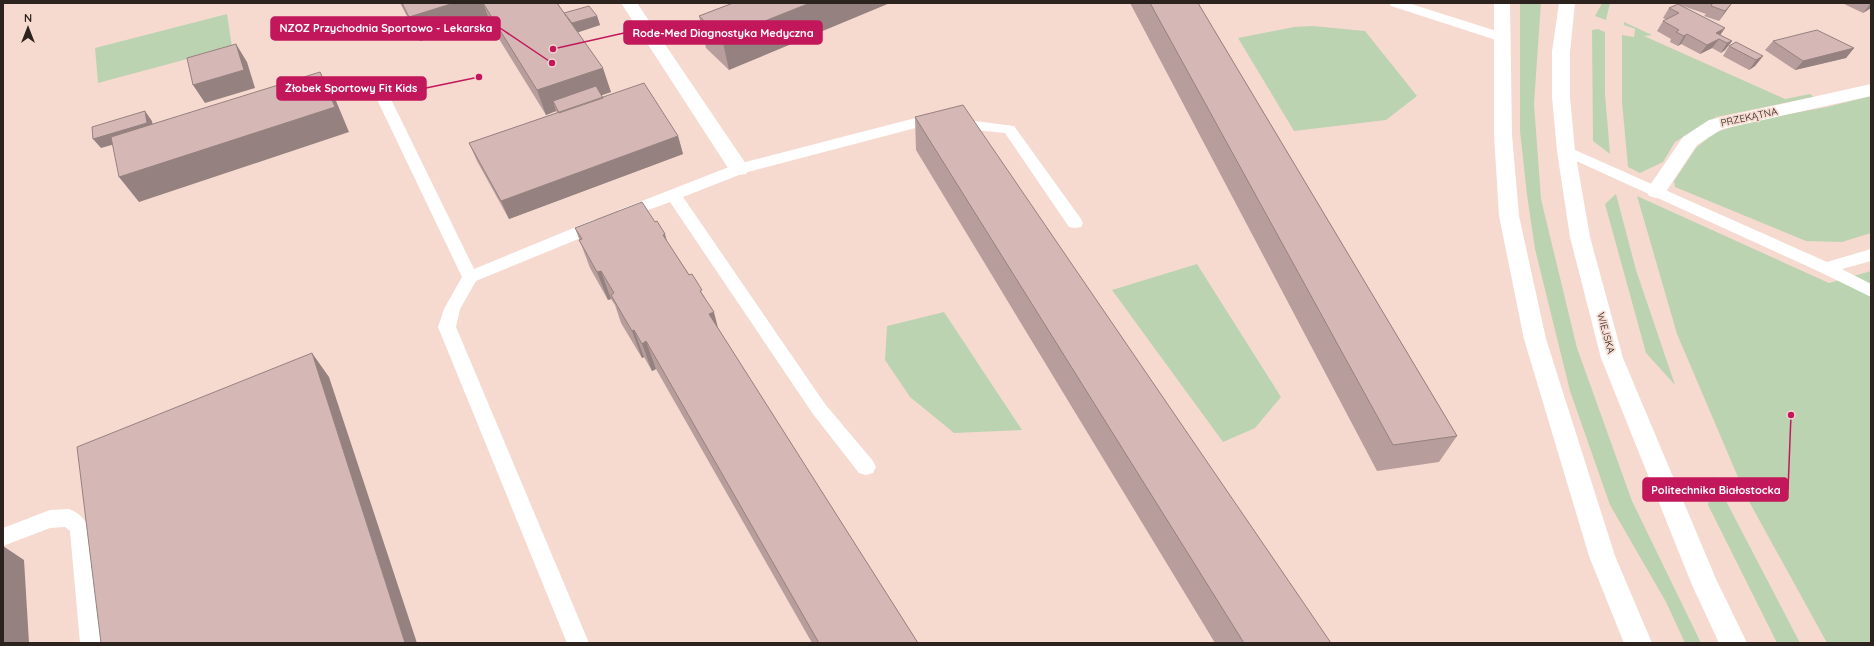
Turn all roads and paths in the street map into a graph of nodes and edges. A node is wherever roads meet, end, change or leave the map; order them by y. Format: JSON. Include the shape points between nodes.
{"nodes":[{"id":1,"x":629,"y":3,"type":"edge"},
{"id":2,"x":1394,"y":3,"type":"edge"},
{"id":3,"x":1502,"y":3,"type":"edge"},
{"id":4,"x":1567,"y":3,"type":"edge"},
{"id":5,"x":1501,"y":37,"type":"junction"},
{"id":6,"x":378,"y":87,"type":"dead end"},
{"id":7,"x":1871,"y":90,"type":"edge"},
{"id":8,"x":1566,"y":151,"type":"junction"},
{"id":9,"x":739,"y":169,"type":"junction"},
{"id":10,"x":1656,"y":191,"type":"junction"},
{"id":11,"x":673,"y":194,"type":"junction"},
{"id":12,"x":1075,"y":223,"type":"dead end"},
{"id":13,"x":1871,"y":255,"type":"edge"},
{"id":14,"x":1826,"y":268,"type":"junction"},
{"id":15,"x":470,"y":277,"type":"junction"},
{"id":16,"x":1871,"y":291,"type":"edge"},
{"id":17,"x":866,"y":467,"type":"dead end"},
{"id":18,"x":3,"y":537,"type":"edge"},
{"id":19,"x":91,"y":643,"type":"edge"},
{"id":20,"x":578,"y":643,"type":"edge"},
{"id":21,"x":1638,"y":643,"type":"edge"},
{"id":22,"x":1733,"y":643,"type":"edge"}],
"edges":[{"from":1,"to":9,"type":"main road"},
{"from":2,"to":5,"type":"lane"},
{"from":3,"to":5,"type":"main road"},
{"from":4,"to":8,"type":"main road","name":"WIEJSKA","via":[[1561,52],[1560,97]]},
{"from":5,"to":21,"type":"main road","via":[[1503,135],[1509,216],[1535,339],[1602,556]]},
{"from":6,"to":15,"type":"lane"},
{"from":7,"to":10,"type":"main road","name":"PRZEKĄTNA","via":[[1716,124],[1690,141]]},
{"from":8,"to":10,"type":"lane"},
{"from":8,"to":22,"type":"main road","name":"WIEJSKA","via":[[1580,237],[1612,358],[1705,585]]},
{"from":9,"to":11,"type":"lane"},
{"from":9,"to":12,"type":"lane","via":[[927,120],[1009,129]]},
{"from":10,"to":14,"type":"lane"},
{"from":11,"to":15,"type":"lane"},
{"from":11,"to":17,"type":"lane","via":[[819,409]]},
{"from":13,"to":14,"type":"lane"},
{"from":14,"to":16,"type":"lane"},
{"from":15,"to":20,"type":"lane","via":[[452,309],[447,327]]},
{"from":18,"to":19,"type":"lane","via":[[50,519],[69,518],[78,526]]}]}
